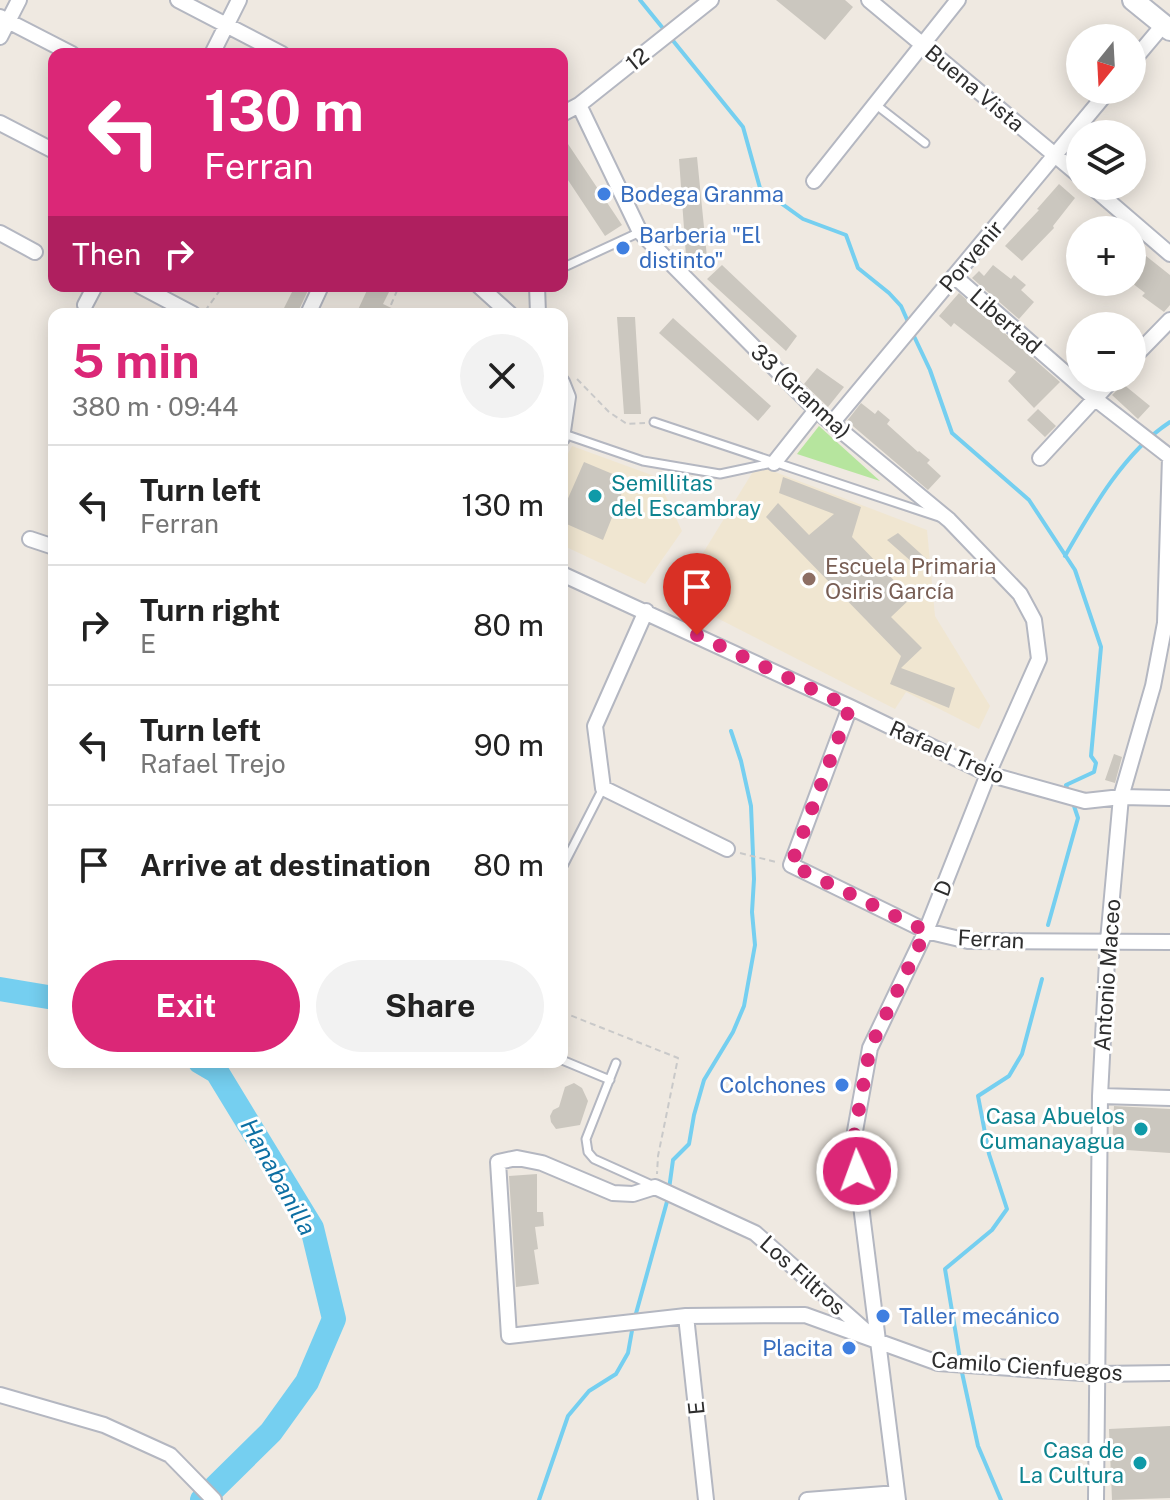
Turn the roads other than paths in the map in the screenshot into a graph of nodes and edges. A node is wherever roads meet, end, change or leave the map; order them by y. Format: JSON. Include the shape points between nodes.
{"nodes":[{"id":1,"x":19,"y":0,"type":"edge"},
{"id":2,"x":178,"y":0,"type":"edge"},
{"id":3,"x":239,"y":0,"type":"edge"},
{"id":4,"x":711,"y":0,"type":"edge"},
{"id":5,"x":869,"y":0,"type":"edge"},
{"id":6,"x":958,"y":0,"type":"edge"},
{"id":7,"x":1133,"y":0,"type":"edge"},
{"id":8,"x":4,"y":19,"type":"edge"},
{"id":9,"x":226,"y":25,"type":"junction"},
{"id":10,"x":1167,"y":27,"type":"edge"},
{"id":11,"x":0,"y":37,"type":"edge"},
{"id":12,"x":921,"y":44,"type":"junction"},
{"id":13,"x":60,"y":48,"type":"edge"},
{"id":14,"x":215,"y":48,"type":"edge"},
{"id":15,"x":270,"y":48,"type":"edge"},
{"id":16,"x":1146,"y":48,"type":"edge"},
{"id":17,"x":875,"y":104,"type":"junction"},
{"id":18,"x":1097,"y":104,"type":"edge"},
{"id":19,"x":579,"y":105,"type":"junction"},
{"id":20,"x":568,"y":111,"type":"edge"},
{"id":21,"x":0,"y":123,"type":"edge"},
{"id":22,"x":925,"y":143,"type":"dead end"},
{"id":23,"x":48,"y":148,"type":"edge"},
{"id":24,"x":1055,"y":155,"type":"junction"},
{"id":25,"x":1066,"y":164,"type":"edge"},
{"id":26,"x":814,"y":181,"type":"dead end"},
{"id":27,"x":1107,"y":200,"type":"edge"},
{"id":28,"x":640,"y":232,"type":"junction"},
{"id":29,"x":0,"y":233,"type":"edge"},
{"id":30,"x":35,"y":252,"type":"dead end"},
{"id":31,"x":1170,"y":254,"type":"edge"},
{"id":32,"x":568,"y":265,"type":"edge"},
{"id":33,"x":954,"y":276,"type":"junction"},
{"id":34,"x":92,"y":292,"type":"edge"},
{"id":35,"x":151,"y":292,"type":"edge"},
{"id":36,"x":486,"y":292,"type":"edge"},
{"id":37,"x":85,"y":305,"type":"dead end"},
{"id":38,"x":182,"y":308,"type":"edge"},
{"id":39,"x":503,"y":308,"type":"edge"},
{"id":40,"x":1170,"y":320,"type":"edge"},
{"id":41,"x":1146,"y":345,"type":"edge"},
{"id":42,"x":1100,"y":392,"type":"edge"},
{"id":43,"x":1094,"y":398,"type":"junction"},
{"id":44,"x":816,"y":410,"type":"junction"},
{"id":45,"x":654,"y":422,"type":"road end"},
{"id":46,"x":832,"y":423,"type":"junction"},
{"id":47,"x":568,"y":438,"type":"edge"},
{"id":48,"x":1170,"y":457,"type":"edge"},
{"id":49,"x":1040,"y":458,"type":"dead end"},
{"id":50,"x":774,"y":463,"type":"junction"},
{"id":51,"x":949,"y":520,"type":"junction"},
{"id":52,"x":30,"y":539,"type":"dead end"},
{"id":53,"x":48,"y":545,"type":"edge"},
{"id":54,"x":568,"y":577,"type":"edge"},
{"id":55,"x":646,"y":611,"type":"junction"},
{"id":56,"x":1168,"y":623,"type":"edge"},
{"id":57,"x":1039,"y":659,"type":"joint"},
{"id":58,"x":850,"y":707,"type":"junction"},
{"id":59,"x":988,"y":774,"type":"junction"},
{"id":60,"x":603,"y":788,"type":"junction"},
{"id":61,"x":1121,"y":797,"type":"junction"},
{"id":62,"x":1170,"y":798,"type":"edge"},
{"id":63,"x":727,"y":849,"type":"road end"},
{"id":64,"x":568,"y":856,"type":"edge"},
{"id":65,"x":926,"y":931,"type":"junction"},
{"id":66,"x":1108,"y":941,"type":"junction"},
{"id":67,"x":1170,"y":942,"type":"edge"},
{"id":68,"x":568,"y":1062,"type":"edge"},
{"id":69,"x":616,"y":1063,"type":"dead end"},
{"id":70,"x":610,"y":1080,"type":"junction"},
{"id":71,"x":1100,"y":1096,"type":"junction"},
{"id":72,"x":1170,"y":1098,"type":"edge"},
{"id":73,"x":655,"y":1187,"type":"junction"},
{"id":74,"x":686,"y":1316,"type":"junction"},
{"id":75,"x":877,"y":1341,"type":"junction"},
{"id":76,"x":1170,"y":1373,"type":"edge"},
{"id":77,"x":1097,"y":1374,"type":"junction"},
{"id":78,"x":0,"y":1395,"type":"edge"},
{"id":79,"x":898,"y":1497,"type":"edge"},
{"id":80,"x":214,"y":1500,"type":"edge"},
{"id":81,"x":706,"y":1500,"type":"edge"},
{"id":82,"x":807,"y":1500,"type":"edge"},
{"id":83,"x":1096,"y":1500,"type":"edge"}],
"edges":[{"from":1,"to":8,"type":"street"},
{"from":2,"to":9,"type":"street"},
{"from":3,"to":9,"type":"street"},
{"from":4,"to":19,"type":"street","name":"12"},
{"from":5,"to":12,"type":"street","name":"Buena Vista"},
{"from":6,"to":12,"type":"street"},
{"from":7,"to":10,"type":"main road"},
{"from":8,"to":11,"type":"street"},
{"from":8,"to":13,"type":"street"},
{"from":9,"to":14,"type":"street"},
{"from":9,"to":15,"type":"street"},
{"from":10,"to":16,"type":"street"},
{"from":12,"to":17,"type":"street"},
{"from":12,"to":24,"type":"street","name":"Buena Vista"},
{"from":17,"to":22,"type":"lane"},
{"from":17,"to":26,"type":"street"},
{"from":18,"to":24,"type":"street","name":"Porvenir"},
{"from":19,"to":20,"type":"street","name":"12"},
{"from":19,"to":28,"type":"street","name":"33 (Granma)"},
{"from":21,"to":23,"type":"street"},
{"from":24,"to":25,"type":"street","name":"Buena Vista"},
{"from":24,"to":33,"type":"street","name":"Porvenir"},
{"from":27,"to":31,"type":"street"},
{"from":28,"to":32,"type":"lane"},
{"from":28,"to":44,"type":"street","name":"33 (Granma)"},
{"from":29,"to":30,"type":"street"},
{"from":33,"to":43,"type":"street","name":"Libertad"},
{"from":33,"to":46,"type":"street","name":"Porvenir"},
{"from":34,"to":37,"type":"street"},
{"from":35,"to":38,"type":"street"},
{"from":36,"to":39,"type":"street"},
{"from":40,"to":41,"type":"street"},
{"from":42,"to":43,"type":"street"},
{"from":43,"to":48,"type":"street","name":"Libertad"},
{"from":43,"to":49,"type":"street"},
{"from":44,"to":46,"type":"street","name":"33 (Granma)"},
{"from":44,"to":50,"type":"street"},
{"from":45,"to":50,"type":"lane"},
{"from":46,"to":51,"type":"street","name":"33 (Granma)"},
{"from":47,"to":50,"type":"lane","via":[[643,461],[720,474]]},
{"from":48,"to":56,"type":"street","name":"Antonio Maceo"},
{"from":50,"to":51,"type":"lane"},
{"from":51,"to":57,"type":"street","name":"33 (Granma)","via":[[1020,594],[1034,620]]},
{"from":52,"to":53,"type":"street"},
{"from":54,"to":55,"type":"street","name":"Rafael Trejo"},
{"from":55,"to":58,"type":"street","name":"Rafael Trejo"},
{"from":55,"to":60,"type":"street","via":[[595,726]]},
{"from":56,"to":61,"type":"street","name":"Antonio Maceo"},
{"from":57,"to":59,"type":"street","name":"D"},
{"from":58,"to":59,"type":"street","name":"Rafael Trejo"},
{"from":58,"to":65,"type":"street","name":"Ferran","via":[[791,865]]},
{"from":59,"to":61,"type":"street","name":"Rafael Trejo","via":[[1085,801]]},
{"from":59,"to":65,"type":"street","name":"D"},
{"from":60,"to":63,"type":"street"},
{"from":60,"to":64,"type":"lane"},
{"from":61,"to":62,"type":"street","name":"Rafael Trejo"},
{"from":61,"to":66,"type":"street","name":"Antonio Maceo"},
{"from":65,"to":66,"type":"street","name":"Ferran","via":[[968,941]]},
{"from":65,"to":75,"type":"street","name":"D","via":[[870,1048],[853,1142]]},
{"from":66,"to":67,"type":"street","name":"Ferran"},
{"from":66,"to":71,"type":"street","name":"Antonio Maceo"},
{"from":68,"to":70,"type":"lane"},
{"from":69,"to":70,"type":"lane"},
{"from":70,"to":73,"type":"lane","via":[[586,1139],[588,1152]]},
{"from":71,"to":72,"type":"street"},
{"from":71,"to":77,"type":"street","name":"Antonio Maceo"},
{"from":73,"to":74,"type":"street","name":"Camilo Cienfuegos","via":[[613,1193],[542,1163],[517,1158],[498,1162],[509,1336]]},
{"from":73,"to":75,"type":"street","name":"Los Filtros","via":[[755,1233]]},
{"from":74,"to":75,"type":"street","name":"Camilo Cienfuegos","via":[[805,1315]]},
{"from":74,"to":81,"type":"street","name":"E"},
{"from":75,"to":77,"type":"street","name":"Camilo Cienfuegos","via":[[938,1363]]},
{"from":75,"to":79,"type":"street","name":"D"},
{"from":76,"to":77,"type":"street","name":"Camilo Cienfuegos"},
{"from":77,"to":83,"type":"street","name":"Antonio Maceo"},
{"from":78,"to":80,"type":"street","via":[[104,1425],[170,1455]]},
{"from":79,"to":82,"type":"street"}]}
